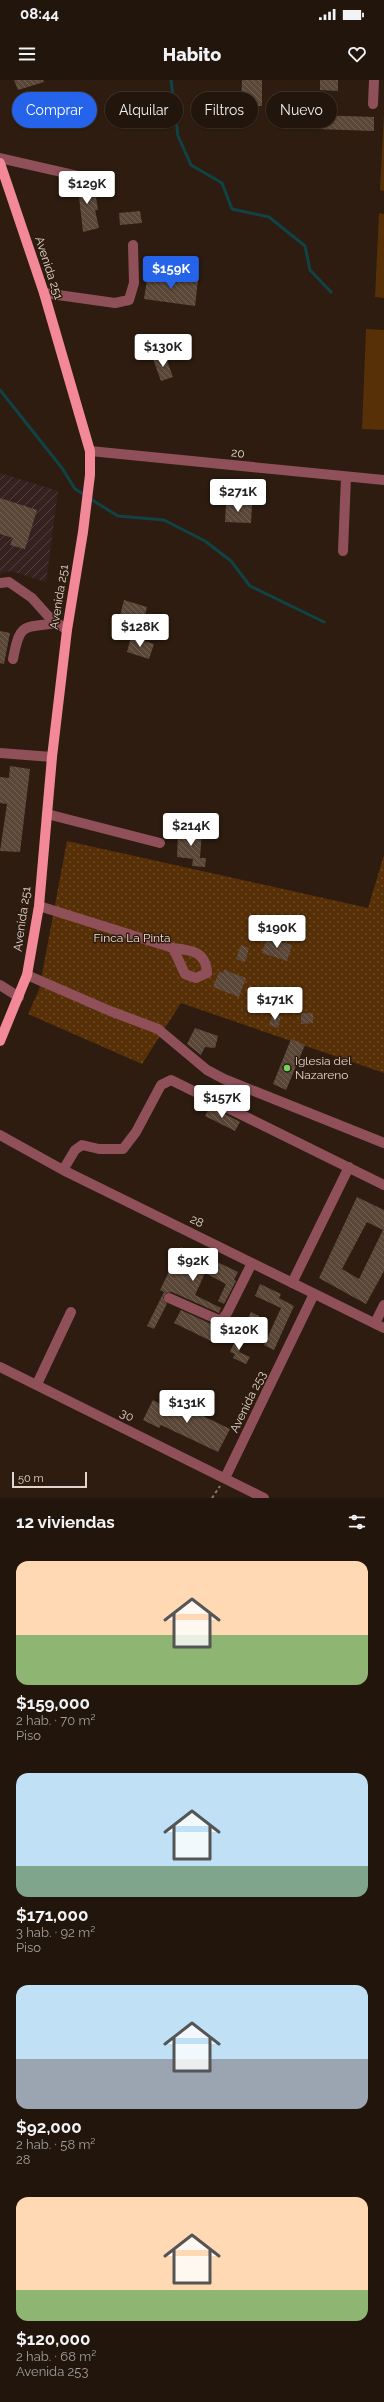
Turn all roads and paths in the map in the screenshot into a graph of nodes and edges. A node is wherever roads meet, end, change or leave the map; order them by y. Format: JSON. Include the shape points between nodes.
{"nodes":[{"id":1,"x":374,"y":80,"type":"edge"},
{"id":2,"x":373,"y":104,"type":"dead end"},
{"id":3,"x":0,"y":158,"type":"edge"},
{"id":4,"x":0,"y":163,"type":"edge"},
{"id":5,"x":92,"y":178,"type":"dead end"},
{"id":6,"x":133,"y":245,"type":"dead end"},
{"id":7,"x":44,"y":293,"type":"junction"},
{"id":8,"x":90,"y":450,"type":"junction"},
{"id":9,"x":346,"y":477,"type":"junction"},
{"id":10,"x":384,"y":480,"type":"edge"},
{"id":11,"x":343,"y":551,"type":"dead end"},
{"id":12,"x":0,"y":583,"type":"edge"},
{"id":13,"x":58,"y":623,"type":"junction"},
{"id":14,"x":67,"y":630,"type":"junction"},
{"id":15,"x":13,"y":659,"type":"dead end"},
{"id":16,"x":0,"y":753,"type":"edge"},
{"id":17,"x":52,"y":757,"type":"junction"},
{"id":18,"x":47,"y":814,"type":"junction"},
{"id":19,"x":160,"y":843,"type":"dead end"},
{"id":20,"x":38,"y":906,"type":"junction"},
{"id":21,"x":173,"y":948,"type":"dead end"},
{"id":22,"x":27,"y":975,"type":"junction"},
{"id":23,"x":0,"y":985,"type":"edge"},
{"id":24,"x":19,"y":997,"type":"junction"},
{"id":25,"x":0,"y":1041,"type":"edge"},
{"id":26,"x":0,"y":1135,"type":"edge"},
{"id":27,"x":384,"y":1143,"type":"edge"},
{"id":28,"x":350,"y":1168,"type":"junction"},
{"id":29,"x":63,"y":1170,"type":"junction"},
{"id":30,"x":384,"y":1185,"type":"edge"},
{"id":31,"x":252,"y":1263,"type":"junction"},
{"id":32,"x":292,"y":1283,"type":"junction"},
{"id":33,"x":314,"y":1294,"type":"junction"},
{"id":34,"x":169,"y":1298,"type":"dead end"},
{"id":35,"x":384,"y":1305,"type":"edge"},
{"id":36,"x":71,"y":1312,"type":"dead end"},
{"id":37,"x":380,"y":1326,"type":"edge"},
{"id":38,"x":0,"y":1367,"type":"edge"},
{"id":39,"x":37,"y":1384,"type":"junction"},
{"id":40,"x":226,"y":1478,"type":"junction"},
{"id":41,"x":212,"y":1498,"type":"edge"},
{"id":42,"x":264,"y":1498,"type":"edge"}],
"edges":[{"from":1,"to":2,"type":"street"},
{"from":3,"to":5,"type":"street"},
{"from":4,"to":7,"type":"main road","name":"Avenida 251"},
{"from":6,"to":7,"type":"street","via":[[134,283],[129,300],[115,303]]},
{"from":7,"to":8,"type":"main road","name":"Avenida 251"},
{"from":8,"to":9,"type":"street","name":"20"},
{"from":8,"to":14,"type":"main road","name":"Avenida 251","via":[[90,475],[83,532]]},
{"from":9,"to":10,"type":"street","name":"20"},
{"from":9,"to":11,"type":"street"},
{"from":12,"to":13,"type":"street","via":[[9,582],[32,598]]},
{"from":13,"to":14,"type":"street"},
{"from":13,"to":15,"type":"street","via":[[26,628],[18,636]]},
{"from":14,"to":17,"type":"main road","name":"Avenida 251"},
{"from":16,"to":17,"type":"street"},
{"from":17,"to":18,"type":"main road","name":"Avenida 251"},
{"from":18,"to":19,"type":"street"},
{"from":18,"to":20,"type":"main road","name":"Avenida 251"},
{"from":20,"to":21,"type":"street"},
{"from":20,"to":22,"type":"main road","name":"Avenida 251"},
{"from":22,"to":24,"type":"main road","name":"Avenida 251"},
{"from":22,"to":27,"type":"street","via":[[158,1029],[207,1070],[224,1079]]},
{"from":23,"to":24,"type":"street"},
{"from":24,"to":25,"type":"main road","name":"Avenida 251"},
{"from":26,"to":29,"type":"street","name":"28"},
{"from":28,"to":29,"type":"street","via":[[171,1080],[161,1085],[136,1132],[123,1149],[99,1149],[82,1145],[75,1150]]},
{"from":28,"to":30,"type":"street"},
{"from":28,"to":32,"type":"street"},
{"from":29,"to":31,"type":"street","name":"28"},
{"from":31,"to":32,"type":"street","name":"28"},
{"from":31,"to":34,"type":"street","via":[[221,1321]]},
{"from":32,"to":33,"type":"street","name":"28"},
{"from":33,"to":37,"type":"street","name":"28"},
{"from":33,"to":40,"type":"street","name":"Avenida 253"},
{"from":35,"to":37,"type":"street"},
{"from":36,"to":39,"type":"street"},
{"from":38,"to":39,"type":"street","name":"30"},
{"from":39,"to":40,"type":"street","name":"30"},
{"from":40,"to":41,"type":"path"},
{"from":40,"to":42,"type":"street","name":"30"}]}
